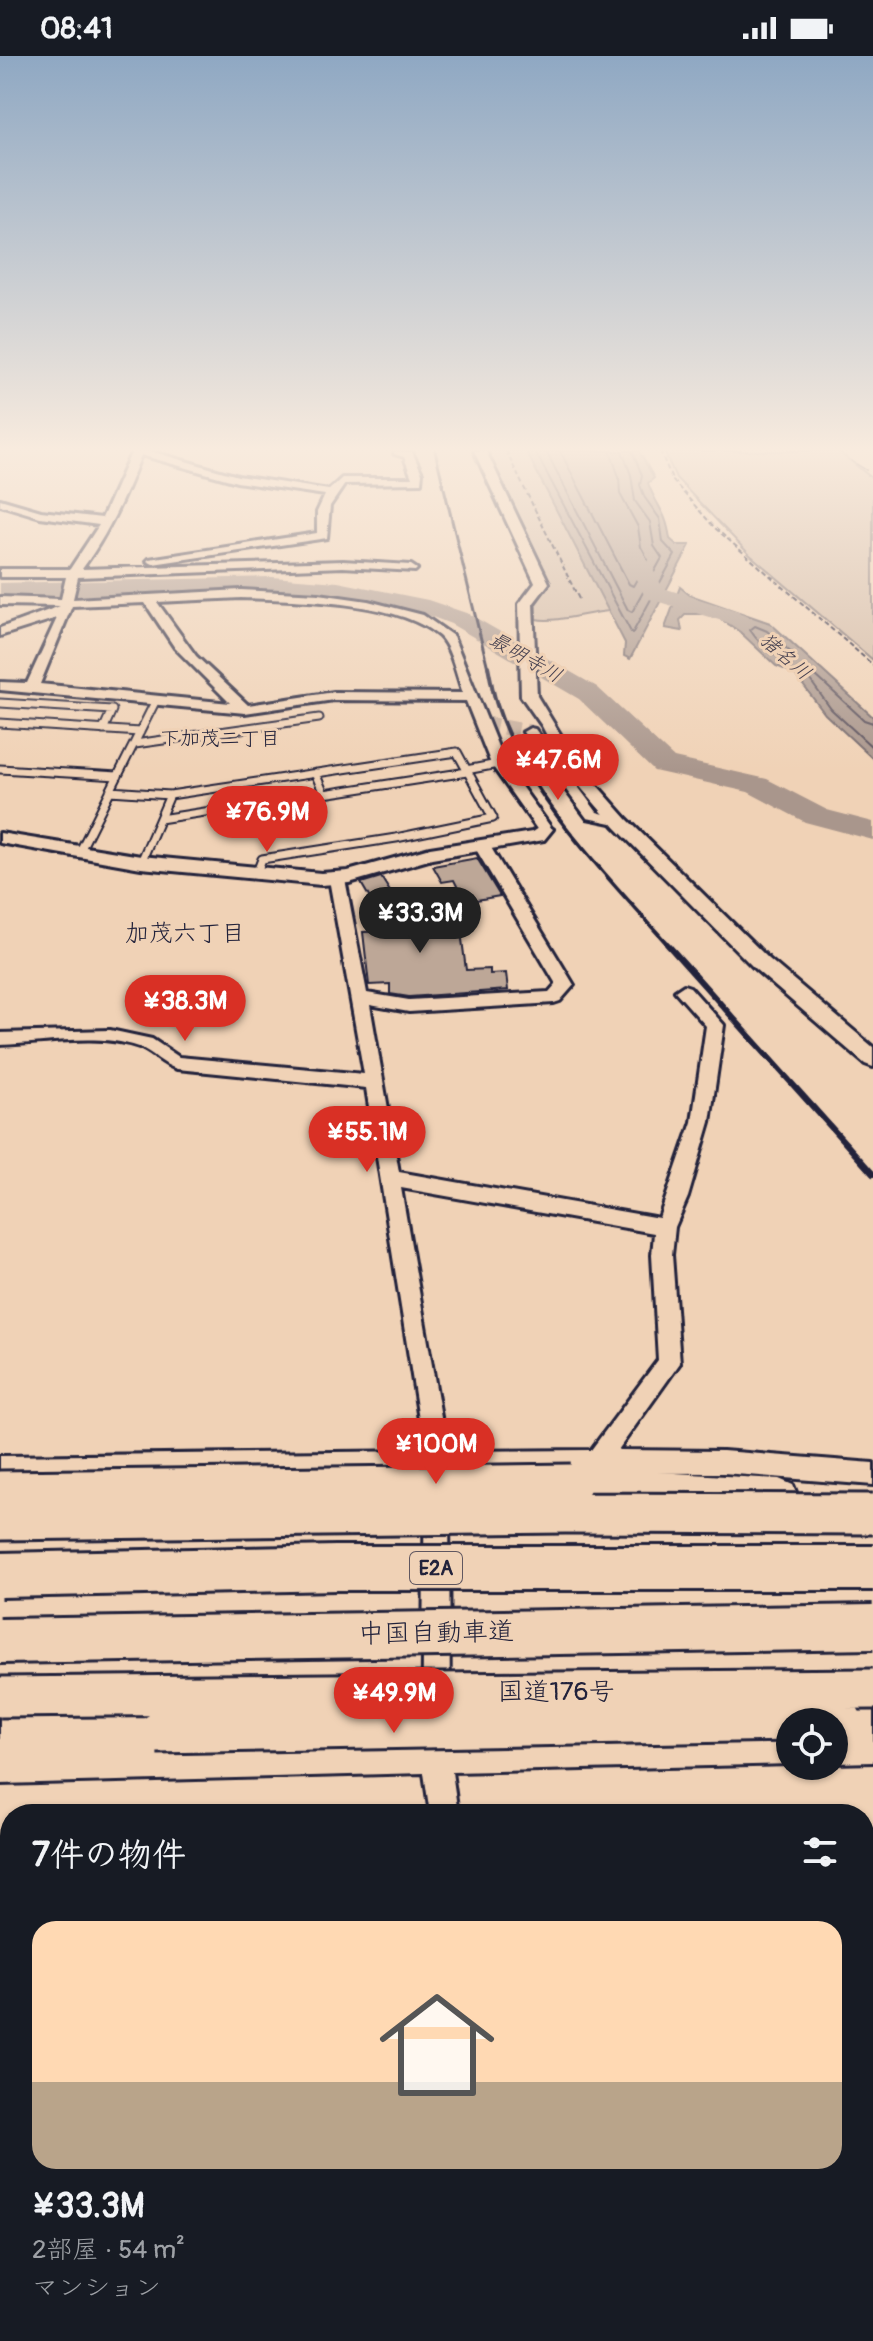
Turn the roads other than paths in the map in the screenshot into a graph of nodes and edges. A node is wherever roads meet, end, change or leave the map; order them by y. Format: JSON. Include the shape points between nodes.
{"nodes":[{"id":1,"x":85,"y":558,"type":"edge"},
{"id":2,"x":179,"y":558,"type":"edge"},
{"id":3,"x":530,"y":558,"type":"edge"},
{"id":4,"x":411,"y":569,"type":"dead end"},
{"id":5,"x":148,"y":572,"type":"junction"},
{"id":6,"x":0,"y":573,"type":"edge"},
{"id":7,"x":72,"y":575,"type":"junction"},
{"id":8,"x":149,"y":599,"type":"junction"},
{"id":9,"x":0,"y":601,"type":"edge"},
{"id":10,"x":66,"y":604,"type":"junction"},
{"id":11,"x":0,"y":632,"type":"edge"},
{"id":12,"x":0,"y":686,"type":"edge"},
{"id":13,"x":32,"y":687,"type":"junction"},
{"id":14,"x":470,"y":697,"type":"junction"},
{"id":15,"x":155,"y":702,"type":"junction"},
{"id":16,"x":0,"y":703,"type":"edge"},
{"id":17,"x":246,"y":709,"type":"junction"},
{"id":18,"x":319,"y":718,"type":"dead end"},
{"id":19,"x":0,"y":723,"type":"edge"},
{"id":20,"x":103,"y":730,"type":"junction"},
{"id":21,"x":140,"y":732,"type":"junction"},
{"id":22,"x":530,"y":732,"type":"tunnel mouth"},
{"id":23,"x":135,"y":744,"type":"junction"},
{"id":24,"x":498,"y":764,"type":"junction"},
{"id":25,"x":0,"y":769,"type":"edge"},
{"id":26,"x":467,"y":771,"type":"junction"},
{"id":27,"x":315,"y":773,"type":"junction"},
{"id":28,"x":118,"y":776,"type":"junction"},
{"id":29,"x":110,"y":791,"type":"junction"},
{"id":30,"x":170,"y":795,"type":"junction"},
{"id":31,"x":243,"y":806,"type":"dead end"},
{"id":32,"x":160,"y":819,"type":"junction"},
{"id":33,"x":621,"y":823,"type":"junction"},
{"id":34,"x":544,"y":829,"type":"joint"},
{"id":35,"x":0,"y":838,"type":"edge"},
{"id":36,"x":482,"y":846,"type":"junction"},
{"id":37,"x":80,"y":851,"type":"junction"},
{"id":38,"x":141,"y":862,"type":"junction"},
{"id":39,"x":256,"y":875,"type":"junction"},
{"id":40,"x":337,"y":879,"type":"junction"},
{"id":41,"x":684,"y":991,"type":"dead end"},
{"id":42,"x":360,"y":998,"type":"junction"},
{"id":43,"x":0,"y":1039,"type":"edge"},
{"id":44,"x":873,"y":1059,"type":"edge"},
{"id":45,"x":374,"y":1082,"type":"junction"},
{"id":46,"x":390,"y":1178,"type":"junction"},
{"id":47,"x":665,"y":1227,"type":"junction"},
{"id":48,"x":597,"y":1460,"type":"junction"},
{"id":49,"x":437,"y":1462,"type":"junction"},
{"id":50,"x":0,"y":1467,"type":"edge"},
{"id":51,"x":873,"y":1474,"type":"edge"},
{"id":52,"x":0,"y":1491,"type":"edge"},
{"id":53,"x":873,"y":1502,"type":"edge"},
{"id":54,"x":873,"y":1514,"type":"edge"},
{"id":55,"x":0,"y":1520,"type":"edge"},
{"id":56,"x":873,"y":1568,"type":"edge"},
{"id":57,"x":0,"y":1575,"type":"edge"},
{"id":58,"x":873,"y":1627,"type":"edge"},
{"id":59,"x":0,"y":1641,"type":"edge"},
{"id":60,"x":873,"y":1689,"type":"edge"},
{"id":61,"x":0,"y":1697,"type":"edge"},
{"id":62,"x":873,"y":1717,"type":"edge"},
{"id":63,"x":0,"y":1736,"type":"edge"},
{"id":64,"x":873,"y":1748,"type":"edge"},
{"id":65,"x":848,"y":1749,"type":"edge"},
{"id":66,"x":776,"y":1750,"type":"edge"},
{"id":67,"x":436,"y":1759,"type":"junction"},
{"id":68,"x":0,"y":1770,"type":"edge"},
{"id":69,"x":443,"y":1804,"type":"edge"}],
"edges":[{"from":1,"to":7,"type":"street"},
{"from":2,"to":5,"type":"street","via":[[150,562]]},
{"from":3,"to":33,"type":"street","via":[[542,583],[526,604],[529,696],[572,767]]},
{"from":4,"to":5,"type":"street","via":[[343,564]]},
{"from":5,"to":7,"type":"street"},
{"from":6,"to":7,"type":"street"},
{"from":7,"to":10,"type":"street"},
{"from":8,"to":10,"type":"street"},
{"from":8,"to":14,"type":"street","via":[[241,594],[319,598],[419,618],[447,636]]},
{"from":8,"to":17,"type":"street","via":[[175,643]]},
{"from":9,"to":10,"type":"street"},
{"from":10,"to":11,"type":"street"},
{"from":10,"to":13,"type":"street"},
{"from":12,"to":13,"type":"street"},
{"from":13,"to":15,"type":"street"},
{"from":14,"to":17,"type":"street","via":[[334,696]]},
{"from":14,"to":24,"type":"street"},
{"from":15,"to":17,"type":"street"},
{"from":15,"to":21,"type":"lane"},
{"from":16,"to":20,"type":"lane","via":[[112,710]]},
{"from":18,"to":23,"type":"lane"},
{"from":19,"to":20,"type":"lane"},
{"from":20,"to":21,"type":"lane"},
{"from":21,"to":23,"type":"lane"},
{"from":22,"to":33,"type":"street","via":[[592,815]]},
{"from":23,"to":28,"type":"lane"},
{"from":24,"to":26,"type":"lane"},
{"from":24,"to":34,"type":"street"},
{"from":25,"to":28,"type":"lane"},
{"from":26,"to":27,"type":"lane","via":[[457,752]]},
{"from":26,"to":27,"type":"lane","via":[[324,794]]},
{"from":26,"to":39,"type":"lane","via":[[493,818],[262,859]]},
{"from":27,"to":30,"type":"lane"},
{"from":28,"to":29,"type":"lane"},
{"from":29,"to":30,"type":"lane"},
{"from":29,"to":37,"type":"lane"},
{"from":30,"to":32,"type":"lane"},
{"from":31,"to":32,"type":"lane"},
{"from":32,"to":38,"type":"lane"},
{"from":33,"to":44,"type":"street","via":[[762,964]]},
{"from":34,"to":36,"type":"street","via":[[538,836]]},
{"from":35,"to":37,"type":"street"},
{"from":36,"to":40,"type":"street"},
{"from":36,"to":42,"type":"street","via":[[565,985],[554,997],[525,999],[409,1006]]},
{"from":37,"to":38,"type":"street"},
{"from":38,"to":39,"type":"street"},
{"from":39,"to":40,"type":"street"},
{"from":40,"to":42,"type":"street"},
{"from":41,"to":47,"type":"street","via":[[715,1025],[701,1122]]},
{"from":42,"to":45,"type":"street"},
{"from":43,"to":45,"type":"street","via":[[134,1040],[177,1063]]},
{"from":45,"to":46,"type":"street"},
{"from":46,"to":47,"type":"street"},
{"from":46,"to":49,"type":"street"},
{"from":47,"to":48,"type":"street","via":[[669,1363]]},
{"from":48,"to":49,"type":"street"},
{"from":48,"to":51,"type":"street","via":[[723,1462]]},
{"from":49,"to":50,"type":"street"},
{"from":49,"to":67,"type":"street"},
{"from":52,"to":53,"type":"highway","bridge":true,"via":[[571,1484]]},
{"from":54,"to":55,"type":"highway","bridge":true},
{"from":56,"to":57,"type":"highway","number":"E2A","bridge":true,"via":[[336,1568]]},
{"from":58,"to":59,"type":"highway","name":"中国自動車道","bridge":true},
{"from":60,"to":61,"type":"highway","name":"国道176号","bridge":true},
{"from":62,"to":63,"type":"highway","bridge":true},
{"from":64,"to":65,"type":"street"},
{"from":66,"to":67,"type":"street"},
{"from":67,"to":68,"type":"street"},
{"from":67,"to":69,"type":"street"}]}
